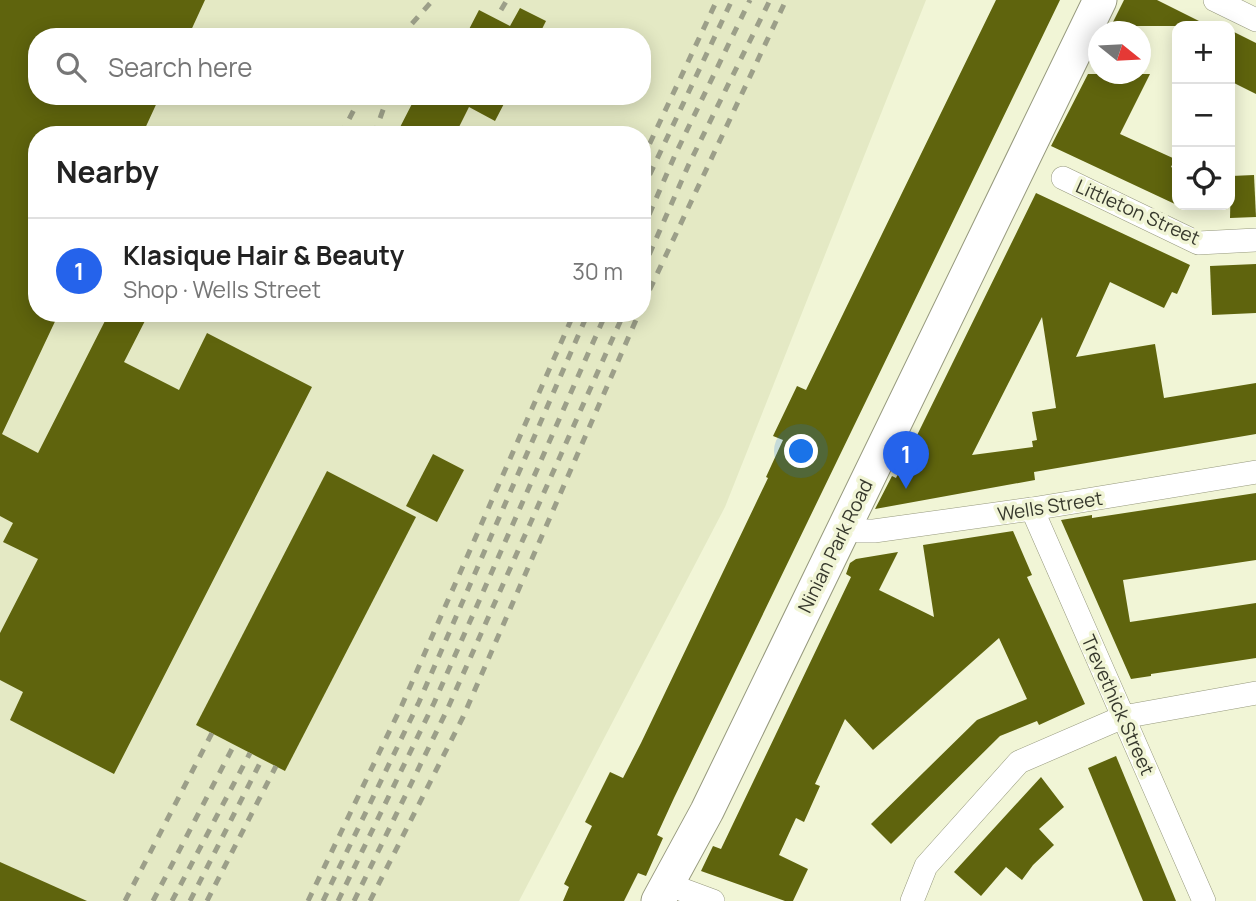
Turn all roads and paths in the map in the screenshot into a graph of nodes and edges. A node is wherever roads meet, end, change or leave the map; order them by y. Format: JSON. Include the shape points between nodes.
{"nodes":[{"id":1,"x":1100,"y":0,"type":"edge"},
{"id":2,"x":1215,"y":0,"type":"edge"},
{"id":3,"x":1256,"y":20,"type":"edge"},
{"id":4,"x":1063,"y":178,"type":"dead end"},
{"id":5,"x":1256,"y":240,"type":"edge"},
{"id":6,"x":1256,"y":472,"type":"edge"},
{"id":7,"x":1032,"y":509,"type":"junction"},
{"id":8,"x":845,"y":526,"type":"junction"},
{"id":9,"x":1256,"y":693,"type":"edge"},
{"id":10,"x":1122,"y":717,"type":"junction"},
{"id":11,"x":663,"y":892,"type":"edge"},
{"id":12,"x":713,"y":901,"type":"edge"},
{"id":13,"x":912,"y":901,"type":"edge"},
{"id":14,"x":1204,"y":901,"type":"edge"}],
"edges":[{"from":1,"to":8,"type":"street","name":"Ninian Park Road"},
{"from":2,"to":3,"type":"street"},
{"from":4,"to":5,"type":"street","name":"Littleton Street","via":[[1198,243]]},
{"from":6,"to":7,"type":"street","name":"Wells Street"},
{"from":7,"to":8,"type":"street","name":"Wells Street","via":[[874,531]]},
{"from":7,"to":10,"type":"street","name":"Trevethick Street"},
{"from":8,"to":11,"type":"street","name":"Ninian Park Road"},
{"from":9,"to":10,"type":"street"},
{"from":10,"to":13,"type":"street","via":[[1018,762],[926,866]]},
{"from":10,"to":14,"type":"street","name":"Trevethick Street"},
{"from":11,"to":12,"type":"street"}]}
